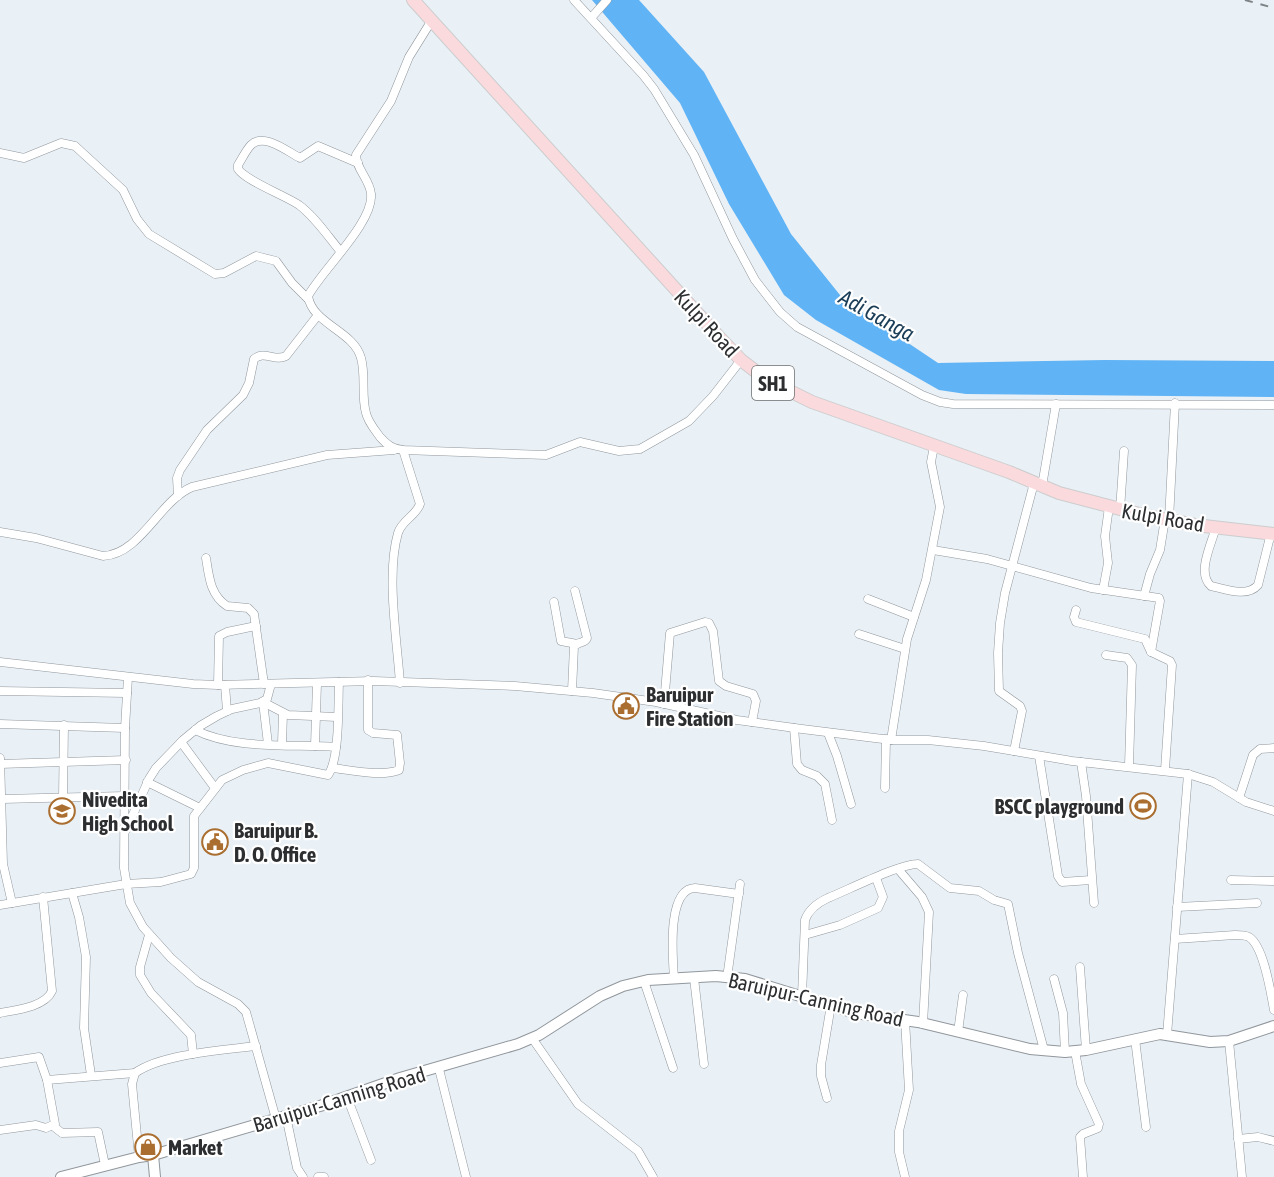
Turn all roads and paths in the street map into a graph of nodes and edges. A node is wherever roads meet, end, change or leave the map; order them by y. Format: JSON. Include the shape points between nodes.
{"nodes":[{"id":1,"x":413,"y":0,"type":"edge"},
{"id":2,"x":574,"y":0,"type":"edge"},
{"id":3,"x":607,"y":0,"type":"edge"},
{"id":4,"x":591,"y":18,"type":"junction"},
{"id":5,"x":432,"y":20,"type":"junction"},
{"id":6,"x":0,"y":153,"type":"edge"},
{"id":7,"x":357,"y":163,"type":"junction"},
{"id":8,"x":340,"y":251,"type":"junction"},
{"id":9,"x":308,"y":299,"type":"junction"},
{"id":10,"x":318,"y":315,"type":"junction"},
{"id":11,"x":741,"y":360,"type":"junction"},
{"id":12,"x":1175,"y":403,"type":"junction"},
{"id":13,"x":1056,"y":404,"type":"junction"},
{"id":14,"x":1274,"y":405,"type":"edge"},
{"id":15,"x":934,"y":446,"type":"junction"},
{"id":16,"x":399,"y":450,"type":"junction"},
{"id":17,"x":1124,"y":451,"type":"dead end"},
{"id":18,"x":1038,"y":484,"type":"junction"},
{"id":19,"x":178,"y":496,"type":"junction"},
{"id":20,"x":1115,"y":509,"type":"junction"},
{"id":21,"x":1167,"y":520,"type":"junction"},
{"id":22,"x":1216,"y":527,"type":"junction"},
{"id":23,"x":0,"y":532,"type":"edge"},
{"id":24,"x":1273,"y":533,"type":"edge"},
{"id":25,"x":933,"y":550,"type":"junction"},
{"id":26,"x":206,"y":558,"type":"dead end"},
{"id":27,"x":1012,"y":566,"type":"junction"},
{"id":28,"x":1103,"y":590,"type":"junction"},
{"id":29,"x":575,"y":591,"type":"dead end"},
{"id":30,"x":1144,"y":596,"type":"junction"},
{"id":31,"x":868,"y":599,"type":"dead end"},
{"id":32,"x":554,"y":602,"type":"dead end"},
{"id":33,"x":1076,"y":610,"type":"dead end"},
{"id":34,"x":914,"y":617,"type":"junction"},
{"id":35,"x":256,"y":626,"type":"junction"},
{"id":36,"x":859,"y":634,"type":"dead end"},
{"id":37,"x":577,"y":644,"type":"junction"},
{"id":38,"x":905,"y":649,"type":"junction"},
{"id":39,"x":1151,"y":651,"type":"junction"},
{"id":40,"x":1107,"y":655,"type":"dead end"},
{"id":41,"x":0,"y":662,"type":"edge"},
{"id":42,"x":128,"y":677,"type":"junction"},
{"id":43,"x":368,"y":681,"type":"junction"},
{"id":44,"x":339,"y":682,"type":"junction"},
{"id":45,"x":317,"y":683,"type":"junction"},
{"id":46,"x":400,"y":683,"type":"junction"},
{"id":47,"x":267,"y":684,"type":"junction"},
{"id":48,"x":222,"y":685,"type":"junction"},
{"id":49,"x":0,"y":691,"type":"edge"},
{"id":50,"x":572,"y":691,"type":"junction"},
{"id":51,"x":127,"y":693,"type":"junction"},
{"id":52,"x":264,"y":702,"type":"junction"},
{"id":53,"x":664,"y":704,"type":"junction"},
{"id":54,"x":228,"y":711,"type":"junction"},
{"id":55,"x":283,"y":713,"type":"junction"},
{"id":56,"x":337,"y":717,"type":"junction"},
{"id":57,"x":317,"y":718,"type":"junction"},
{"id":58,"x":752,"y":722,"type":"junction"},
{"id":59,"x":0,"y":724,"type":"edge"},
{"id":60,"x":64,"y":725,"type":"junction"},
{"id":61,"x":125,"y":728,"type":"junction"},
{"id":62,"x":794,"y":728,"type":"junction"},
{"id":63,"x":195,"y":730,"type":"junction"},
{"id":64,"x":828,"y":733,"type":"junction"},
{"id":65,"x":888,"y":739,"type":"junction"},
{"id":66,"x":181,"y":742,"type":"junction"},
{"id":67,"x":268,"y":744,"type":"junction"},
{"id":68,"x":282,"y":744,"type":"junction"},
{"id":69,"x":315,"y":746,"type":"junction"},
{"id":70,"x":336,"y":747,"type":"junction"},
{"id":71,"x":1274,"y":748,"type":"edge"},
{"id":72,"x":1014,"y":751,"type":"junction"},
{"id":73,"x":1039,"y":756,"type":"junction"},
{"id":74,"x":0,"y":758,"type":"edge"},
{"id":75,"x":126,"y":760,"type":"junction"},
{"id":76,"x":1081,"y":762,"type":"junction"},
{"id":77,"x":64,"y":763,"type":"junction"},
{"id":78,"x":0,"y":764,"type":"edge"},
{"id":79,"x":1129,"y":766,"type":"junction"},
{"id":80,"x":332,"y":768,"type":"junction"},
{"id":81,"x":1165,"y":770,"type":"junction"},
{"id":82,"x":1188,"y":774,"type":"junction"},
{"id":83,"x":147,"y":782,"type":"junction"},
{"id":84,"x":215,"y":788,"type":"junction"},
{"id":85,"x":885,"y":788,"type":"dead end"},
{"id":86,"x":125,"y":796,"type":"junction"},
{"id":87,"x":63,"y":798,"type":"junction"},
{"id":88,"x":1239,"y":798,"type":"junction"},
{"id":89,"x":2,"y":799,"type":"junction"},
{"id":90,"x":850,"y":804,"type":"dead end"},
{"id":91,"x":200,"y":808,"type":"junction"},
{"id":92,"x":1274,"y":812,"type":"edge"},
{"id":93,"x":832,"y":820,"type":"dead end"},
{"id":94,"x":124,"y":837,"type":"junction"},
{"id":95,"x":898,"y":869,"type":"junction"},
{"id":96,"x":876,"y":878,"type":"junction"},
{"id":97,"x":1091,"y":880,"type":"junction"},
{"id":98,"x":1231,"y":880,"type":"dead end"},
{"id":99,"x":1274,"y":881,"type":"edge"},
{"id":100,"x":126,"y":884,"type":"junction"},
{"id":101,"x":740,"y":884,"type":"dead end"},
{"id":102,"x":72,"y":893,"type":"junction"},
{"id":103,"x":739,"y":894,"type":"junction"},
{"id":104,"x":43,"y":897,"type":"junction"},
{"id":105,"x":12,"y":903,"type":"junction"},
{"id":106,"x":1094,"y":903,"type":"dead end"},
{"id":107,"x":1257,"y":903,"type":"dead end"},
{"id":108,"x":0,"y":905,"type":"edge"},
{"id":109,"x":1177,"y":907,"type":"junction"},
{"id":110,"x":149,"y":935,"type":"junction"},
{"id":111,"x":805,"y":935,"type":"junction"},
{"id":112,"x":1175,"y":939,"type":"junction"},
{"id":113,"x":1080,"y":967,"type":"dead end"},
{"id":114,"x":694,"y":978,"type":"junction"},
{"id":115,"x":727,"y":978,"type":"junction"},
{"id":116,"x":674,"y":979,"type":"junction"},
{"id":117,"x":1054,"y":979,"type":"dead end"},
{"id":118,"x":644,"y":981,"type":"junction"},
{"id":119,"x":963,"y":995,"type":"dead end"},
{"id":120,"x":802,"y":996,"type":"junction"},
{"id":121,"x":831,"y":1005,"type":"junction"},
{"id":122,"x":1274,"y":1010,"type":"edge"},
{"id":123,"x":0,"y":1013,"type":"edge"},
{"id":124,"x":905,"y":1020,"type":"junction"},
{"id":125,"x":923,"y":1024,"type":"junction"},
{"id":126,"x":1274,"y":1026,"type":"edge"},
{"id":127,"x":958,"y":1032,"type":"junction"},
{"id":128,"x":1167,"y":1035,"type":"junction"},
{"id":129,"x":532,"y":1038,"type":"junction"},
{"id":130,"x":1136,"y":1039,"type":"junction"},
{"id":131,"x":1230,"y":1041,"type":"junction"},
{"id":132,"x":256,"y":1046,"type":"junction"},
{"id":133,"x":1044,"y":1050,"type":"junction"},
{"id":134,"x":1075,"y":1051,"type":"junction"},
{"id":135,"x":193,"y":1054,"type":"junction"},
{"id":136,"x":0,"y":1063,"type":"edge"},
{"id":137,"x":704,"y":1064,"type":"dead end"},
{"id":138,"x":673,"y":1068,"type":"dead end"},
{"id":139,"x":439,"y":1069,"type":"junction"},
{"id":140,"x":135,"y":1073,"type":"junction"},
{"id":141,"x":91,"y":1075,"type":"junction"},
{"id":142,"x":47,"y":1080,"type":"junction"},
{"id":143,"x":347,"y":1097,"type":"junction"},
{"id":144,"x":827,"y":1098,"type":"dead end"},
{"id":145,"x":281,"y":1117,"type":"junction"},
{"id":146,"x":53,"y":1126,"type":"junction"},
{"id":147,"x":1146,"y":1126,"type":"dead end"},
{"id":148,"x":0,"y":1130,"type":"edge"},
{"id":149,"x":1238,"y":1139,"type":"junction"},
{"id":150,"x":1274,"y":1141,"type":"edge"},
{"id":151,"x":153,"y":1155,"type":"junction"},
{"id":152,"x":139,"y":1157,"type":"junction"},
{"id":153,"x":371,"y":1160,"type":"dead end"},
{"id":154,"x":105,"y":1166,"type":"junction"},
{"id":155,"x":84,"y":1174,"type":"edge"},
{"id":156,"x":61,"y":1177,"type":"edge"},
{"id":157,"x":155,"y":1177,"type":"edge"},
{"id":158,"x":303,"y":1177,"type":"edge"},
{"id":159,"x":318,"y":1177,"type":"edge"},
{"id":160,"x":324,"y":1177,"type":"edge"},
{"id":161,"x":466,"y":1177,"type":"edge"},
{"id":162,"x":653,"y":1177,"type":"edge"},
{"id":163,"x":904,"y":1177,"type":"edge"},
{"id":164,"x":1083,"y":1177,"type":"edge"},
{"id":165,"x":1242,"y":1177,"type":"edge"}],
"edges":[{"from":1,"to":5,"type":"main road","name":"Kulpi Road","number":"SH1"},
{"from":2,"to":4,"type":"street"},
{"from":3,"to":4,"type":"street"},
{"from":4,"to":13,"type":"street","via":[[643,75],[665,107],[694,155],[755,280],[787,320],[914,392],[940,402]]},
{"from":5,"to":7,"type":"street","via":[[409,57],[391,101],[356,155]]},
{"from":5,"to":11,"type":"main road","name":"Kulpi Road","number":"SH1"},
{"from":6,"to":9,"type":"street","via":[[24,158],[61,143],[75,146],[123,190],[137,219],[153,237],[214,274],[224,273],[256,256],[276,261]]},
{"from":7,"to":8,"type":"street","via":[[369,186],[371,202],[364,219]]},
{"from":7,"to":8,"type":"street","via":[[321,146],[300,158],[260,141],[252,144],[238,165],[243,175],[306,211]]},
{"from":8,"to":9,"type":"street"},
{"from":9,"to":10,"type":"street"},
{"from":10,"to":16,"type":"street","via":[[357,350],[362,360],[366,415],[384,442]]},
{"from":10,"to":19,"type":"street","via":[[286,356],[262,354],[254,359],[243,395],[207,430],[180,470]]},
{"from":11,"to":15,"type":"main road","name":"Kulpi Road","number":"SH1","via":[[767,380],[812,402]]},
{"from":11,"to":16,"type":"street","via":[[689,421],[640,448],[619,451],[577,442],[546,455]]},
{"from":12,"to":13,"type":"street"},
{"from":12,"to":14,"type":"street"},
{"from":12,"to":21,"type":"street"},
{"from":13,"to":18,"type":"street"},
{"from":15,"to":18,"type":"main road","name":"Kulpi Road","number":"SH1"},
{"from":15,"to":25,"type":"street","via":[[932,462],[940,507]]},
{"from":16,"to":19,"type":"street","via":[[327,454],[200,484]]},
{"from":16,"to":46,"type":"street","via":[[420,504],[398,532],[393,567]]},
{"from":17,"to":20,"type":"street"},
{"from":18,"to":20,"type":"main road","name":"Kulpi Road","number":"SH1"},
{"from":18,"to":27,"type":"street"},
{"from":19,"to":23,"type":"street","via":[[126,548],[111,555]]},
{"from":20,"to":21,"type":"main road","name":"Kulpi Road","number":"SH1"},
{"from":20,"to":28,"type":"street","via":[[1105,536],[1108,563]]},
{"from":21,"to":22,"type":"main road","name":"Kulpi Road","number":"SH1"},
{"from":21,"to":30,"type":"street"},
{"from":22,"to":24,"type":"main road","name":"Kulpi Road","number":"SH1"},
{"from":22,"to":24,"type":"street","via":[[1205,579],[1210,586],[1243,592],[1258,585]]},
{"from":25,"to":27,"type":"street"},
{"from":25,"to":34,"type":"street"},
{"from":26,"to":35,"type":"street","via":[[216,596],[226,606],[251,609]]},
{"from":27,"to":28,"type":"street"},
{"from":27,"to":72,"type":"street","via":[[998,653],[999,692],[1022,711]]},
{"from":28,"to":30,"type":"street"},
{"from":29,"to":37,"type":"street","via":[[587,636]]},
{"from":30,"to":39,"type":"street","via":[[1160,600]]},
{"from":31,"to":34,"type":"street"},
{"from":32,"to":37,"type":"street","via":[[561,641]]},
{"from":33,"to":39,"type":"street","via":[[1076,622],[1145,639]]},
{"from":34,"to":38,"type":"street"},
{"from":35,"to":47,"type":"street"},
{"from":35,"to":48,"type":"street","via":[[219,636]]},
{"from":36,"to":38,"type":"street"},
{"from":37,"to":50,"type":"street"},
{"from":38,"to":65,"type":"street"},
{"from":39,"to":81,"type":"street","via":[[1166,657],[1172,665]]},
{"from":40,"to":79,"type":"street","via":[[1127,658],[1132,665]]},
{"from":41,"to":42,"type":"street"},
{"from":42,"to":48,"type":"street"},
{"from":42,"to":51,"type":"street"},
{"from":43,"to":44,"type":"street"},
{"from":43,"to":46,"type":"street"},
{"from":43,"to":80,"type":"street","via":[[368,730],[397,735],[399,770],[364,772]]},
{"from":44,"to":45,"type":"street"},
{"from":44,"to":56,"type":"street"},
{"from":45,"to":47,"type":"street"},
{"from":45,"to":57,"type":"street"},
{"from":46,"to":50,"type":"street"},
{"from":47,"to":48,"type":"street"},
{"from":47,"to":52,"type":"street"},
{"from":48,"to":54,"type":"street"},
{"from":49,"to":51,"type":"street"},
{"from":50,"to":53,"type":"street"},
{"from":51,"to":61,"type":"street"},
{"from":52,"to":54,"type":"street"},
{"from":52,"to":55,"type":"street"},
{"from":52,"to":67,"type":"street"},
{"from":53,"to":58,"type":"street"},
{"from":53,"to":58,"type":"street","via":[[670,633],[705,622],[713,631],[719,681],[753,694],[756,701]]},
{"from":54,"to":63,"type":"street"},
{"from":55,"to":57,"type":"street"},
{"from":55,"to":68,"type":"street"},
{"from":56,"to":57,"type":"street"},
{"from":56,"to":70,"type":"street"},
{"from":57,"to":69,"type":"street"},
{"from":58,"to":62,"type":"street"},
{"from":59,"to":60,"type":"street"},
{"from":60,"to":61,"type":"street"},
{"from":60,"to":77,"type":"street"},
{"from":61,"to":75,"type":"street"},
{"from":62,"to":64,"type":"street"},
{"from":62,"to":93,"type":"street","via":[[797,764],[825,784]]},
{"from":63,"to":66,"type":"street"},
{"from":63,"to":67,"type":"street","via":[[214,738]]},
{"from":64,"to":65,"type":"street"},
{"from":64,"to":90,"type":"street"},
{"from":65,"to":72,"type":"street"},
{"from":65,"to":85,"type":"street"},
{"from":66,"to":83,"type":"street"},
{"from":66,"to":84,"type":"street"},
{"from":67,"to":68,"type":"street"},
{"from":68,"to":69,"type":"street"},
{"from":69,"to":70,"type":"street"},
{"from":70,"to":80,"type":"street"},
{"from":71,"to":88,"type":"street","via":[[1253,754]]},
{"from":72,"to":73,"type":"street"},
{"from":73,"to":76,"type":"street"},
{"from":73,"to":97,"type":"street","via":[[1058,876],[1068,883]]},
{"from":74,"to":78,"type":"street"},
{"from":75,"to":77,"type":"street"},
{"from":75,"to":86,"type":"street"},
{"from":76,"to":79,"type":"street"},
{"from":76,"to":97,"type":"street"},
{"from":77,"to":78,"type":"street"},
{"from":77,"to":87,"type":"street"},
{"from":78,"to":89,"type":"street"},
{"from":79,"to":81,"type":"street"},
{"from":80,"to":84,"type":"street","via":[[328,775],[264,763],[225,778]]},
{"from":81,"to":82,"type":"street"},
{"from":82,"to":88,"type":"street","via":[[1213,782]]},
{"from":82,"to":109,"type":"street"},
{"from":83,"to":91,"type":"street"},
{"from":83,"to":94,"type":"street"},
{"from":84,"to":91,"type":"street"},
{"from":86,"to":87,"type":"street"},
{"from":86,"to":94,"type":"street"},
{"from":87,"to":89,"type":"street"},
{"from":88,"to":92,"type":"street"},
{"from":89,"to":105,"type":"street","via":[[3,864]]},
{"from":91,"to":100,"type":"street","via":[[194,816],[191,874],[155,883]]},
{"from":94,"to":100,"type":"street"},
{"from":95,"to":96,"type":"street"},
{"from":95,"to":125,"type":"street","via":[[922,897],[929,912]]},
{"from":95,"to":133,"type":"street","via":[[918,864],[950,888],[979,891],[1008,904]]},
{"from":96,"to":111,"type":"street","via":[[815,905],[806,917]]},
{"from":96,"to":111,"type":"street","via":[[883,893],[878,908]]},
{"from":97,"to":106,"type":"street"},
{"from":98,"to":99,"type":"street"},
{"from":100,"to":102,"type":"street"},
{"from":100,"to":110,"type":"street","via":[[130,903]]},
{"from":101,"to":103,"type":"street"},
{"from":102,"to":104,"type":"street"},
{"from":102,"to":141,"type":"street","via":[[86,957],[84,1028]]},
{"from":103,"to":115,"type":"street"},
{"from":103,"to":116,"type":"street","via":[[695,888],[683,892],[675,916]]},
{"from":104,"to":105,"type":"street"},
{"from":104,"to":123,"type":"street","via":[[52,991],[42,1002]]},
{"from":105,"to":108,"type":"street"},
{"from":107,"to":109,"type":"street"},
{"from":109,"to":112,"type":"street"},
{"from":110,"to":132,"type":"street","via":[[198,982],[243,1008]]},
{"from":110,"to":135,"type":"street","via":[[140,975],[151,993],[191,1035]]},
{"from":111,"to":120,"type":"street"},
{"from":112,"to":122,"type":"street","via":[[1244,935],[1252,939],[1260,953]]},
{"from":112,"to":128,"type":"street"},
{"from":113,"to":134,"type":"street"},
{"from":114,"to":115,"type":"main road","name":"Baruipur-Canning Road"},
{"from":114,"to":116,"type":"main road","name":"Baruipur-Canning Road"},
{"from":114,"to":137,"type":"street"},
{"from":115,"to":120,"type":"main road","name":"Baruipur-Canning Road"},
{"from":116,"to":118,"type":"main road","name":"Baruipur-Canning Road"},
{"from":117,"to":134,"type":"street"},
{"from":118,"to":129,"type":"main road","name":"Baruipur-Canning Road","via":[[600,996]]},
{"from":118,"to":138,"type":"street"},
{"from":119,"to":127,"type":"street"},
{"from":120,"to":121,"type":"main road","name":"Baruipur-Canning Road"},
{"from":121,"to":124,"type":"main road","name":"Baruipur-Canning Road","via":[[855,1013]]},
{"from":121,"to":144,"type":"street","via":[[821,1065]]},
{"from":124,"to":125,"type":"main road","name":"Baruipur-Canning Road"},
{"from":124,"to":163,"type":"street","via":[[909,1090],[899,1131]]},
{"from":125,"to":127,"type":"main road","name":"Baruipur-Canning Road"},
{"from":126,"to":131,"type":"main road","name":"Baruipur-Canning Road"},
{"from":127,"to":133,"type":"main road","name":"Baruipur-Canning Road"},
{"from":128,"to":130,"type":"main road","name":"Baruipur-Canning Road"},
{"from":128,"to":131,"type":"main road","name":"Baruipur-Canning Road"},
{"from":129,"to":139,"type":"main road","name":"Baruipur-Canning Road"},
{"from":129,"to":162,"type":"street","via":[[578,1104],[638,1151]]},
{"from":130,"to":134,"type":"main road","name":"Baruipur-Canning Road"},
{"from":130,"to":147,"type":"street"},
{"from":131,"to":149,"type":"street"},
{"from":132,"to":135,"type":"street"},
{"from":132,"to":145,"type":"street"},
{"from":133,"to":134,"type":"main road","name":"Baruipur-Canning Road"},
{"from":134,"to":164,"type":"street","via":[[1081,1084],[1099,1124],[1080,1137]]},
{"from":135,"to":140,"type":"street"},
{"from":136,"to":142,"type":"street","via":[[38,1056]]},
{"from":139,"to":143,"type":"main road","name":"Baruipur-Canning Road"},
{"from":139,"to":161,"type":"street"},
{"from":140,"to":141,"type":"street"},
{"from":140,"to":152,"type":"street","via":[[132,1084]]},
{"from":141,"to":142,"type":"street"},
{"from":142,"to":146,"type":"street"},
{"from":143,"to":145,"type":"main road","name":"Baruipur-Canning Road"},
{"from":143,"to":153,"type":"street"},
{"from":145,"to":151,"type":"main road","name":"Baruipur-Canning Road"},
{"from":145,"to":158,"type":"street"},
{"from":146,"to":148,"type":"street"},
{"from":146,"to":154,"type":"street","via":[[62,1133],[98,1132]]},
{"from":149,"to":150,"type":"street","via":[[1258,1137]]},
{"from":149,"to":165,"type":"street"},
{"from":151,"to":152,"type":"main road","name":"Baruipur-Canning Road"},
{"from":151,"to":157,"type":"main road"},
{"from":152,"to":154,"type":"main road","name":"Baruipur-Canning Road"},
{"from":154,"to":155,"type":"main road","name":"Baruipur-Canning Road"},
{"from":155,"to":156,"type":"main road","name":"Baruipur-Canning Road"},
{"from":159,"to":160,"type":"street"}]}
